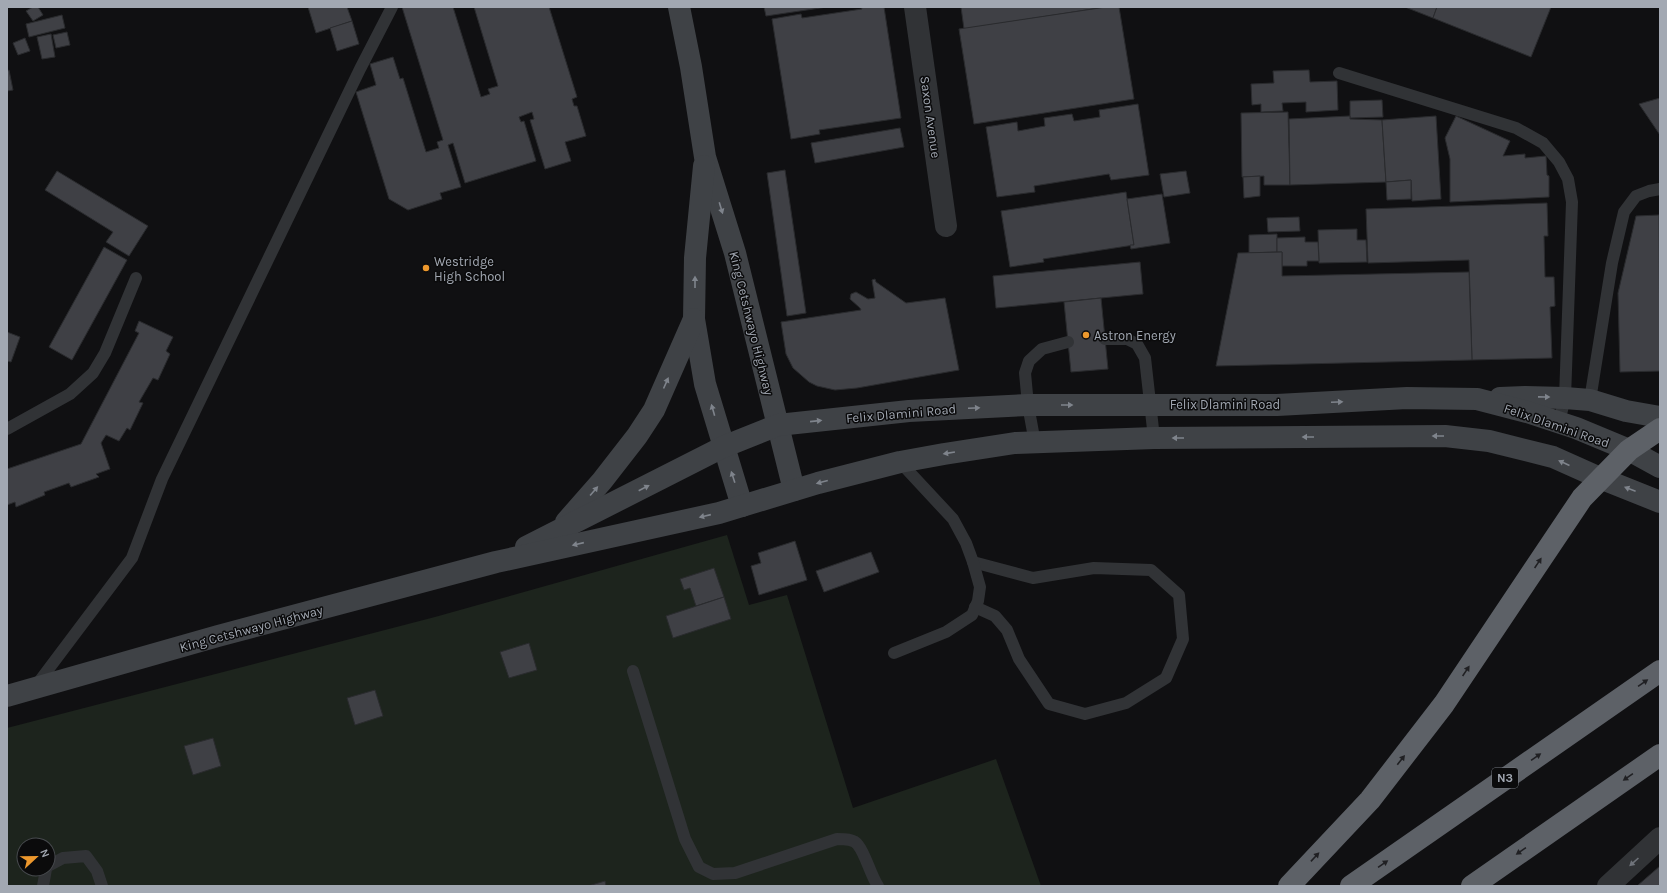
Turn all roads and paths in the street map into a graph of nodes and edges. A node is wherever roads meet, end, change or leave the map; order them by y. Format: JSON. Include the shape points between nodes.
{"nodes":[{"id":1,"x":392,"y":7,"type":"edge"},
{"id":2,"x":679,"y":7,"type":"edge"},
{"id":3,"x":915,"y":7,"type":"edge"},
{"id":4,"x":1339,"y":73,"type":"dead end"},
{"id":5,"x":705,"y":157,"type":"junction"},
{"id":6,"x":1660,"y":189,"type":"edge"},
{"id":7,"x":946,"y":226,"type":"dead end"},
{"id":8,"x":136,"y":278,"type":"dead end"},
{"id":9,"x":694,"y":318,"type":"junction"},
{"id":10,"x":1105,"y":339,"type":"dead end"},
{"id":11,"x":1068,"y":342,"type":"dead end"},
{"id":12,"x":1565,"y":398,"type":"junction"},
{"id":13,"x":1477,"y":399,"type":"junction"},
{"id":14,"x":1590,"y":400,"type":"junction"},
{"id":15,"x":1150,"y":404,"type":"junction"},
{"id":16,"x":1028,"y":405,"type":"junction"},
{"id":17,"x":1660,"y":417,"type":"edge"},
{"id":18,"x":1559,"y":422,"type":"junction"},
{"id":19,"x":778,"y":426,"type":"junction"},
{"id":20,"x":1660,"y":429,"type":"edge"},
{"id":21,"x":7,"y":430,"type":"edge"},
{"id":22,"x":1154,"y":438,"type":"junction"},
{"id":23,"x":1036,"y":443,"type":"junction"},
{"id":24,"x":723,"y":447,"type":"junction"},
{"id":25,"x":1629,"y":450,"type":"junction"},
{"id":26,"x":900,"y":462,"type":"junction"},
{"id":27,"x":1660,"y":467,"type":"edge"},
{"id":28,"x":1600,"y":478,"type":"junction"},
{"id":29,"x":794,"y":490,"type":"junction"},
{"id":30,"x":1660,"y":502,"type":"edge"},
{"id":31,"x":742,"y":506,"type":"junction"},
{"id":32,"x":559,"y":530,"type":"junction"},
{"id":33,"x":496,"y":562,"type":"junction"},
{"id":34,"x":973,"y":562,"type":"junction"},
{"id":35,"x":975,"y":607,"type":"junction"},
{"id":36,"x":894,"y":653,"type":"dead end"},
{"id":37,"x":633,"y":671,"type":"dead end"},
{"id":38,"x":1660,"y":671,"type":"edge"},
{"id":39,"x":35,"y":687,"type":"junction"},
{"id":40,"x":7,"y":696,"type":"edge"},
{"id":41,"x":1660,"y":755,"type":"edge"},
{"id":42,"x":1660,"y":838,"type":"edge"},
{"id":43,"x":56,"y":862,"type":"edge"},
{"id":44,"x":102,"y":886,"type":"edge"},
{"id":45,"x":878,"y":886,"type":"edge"},
{"id":46,"x":1289,"y":886,"type":"edge"},
{"id":47,"x":1351,"y":886,"type":"edge"},
{"id":48,"x":1472,"y":886,"type":"edge"},
{"id":49,"x":1608,"y":886,"type":"edge"}],
"edges":[{"from":1,"to":39,"type":"lane","via":[[162,478],[132,558]]},
{"from":2,"to":5,"type":"main road","name":"King Cetshwayo Highway"},
{"from":3,"to":7,"type":"street","name":"Saxon Avenue"},
{"from":4,"to":12,"type":"lane","via":[[1516,128],[1543,143],[1559,162],[1568,179],[1572,202]]},
{"from":9,"to":5,"type":"main road","name":"King Cetshwayo Highway","one_way":true,"via":[[695,258]]},
{"from":5,"to":19,"type":"main road","name":"King Cetshwayo Highway","one_way":true,"via":[[735,253]]},
{"from":6,"to":14,"type":"lane","via":[[1636,196],[1624,212],[1612,263]]},
{"from":8,"to":21,"type":"lane","via":[[105,353],[92,373],[70,394]]},
{"from":24,"to":9,"type":"main road","name":"King Cetshwayo Highway","one_way":true,"via":[[705,384]]},
{"from":32,"to":9,"type":"main road","one_way":true,"via":[[602,482],[654,410]]},
{"from":10,"to":15,"type":"lane","via":[[1127,339],[1137,344],[1145,358]]},
{"from":11,"to":16,"type":"lane","via":[[1042,350],[1029,361],[1025,373]]},
{"from":13,"to":12,"type":"main road","one_way":true},
{"from":12,"to":14,"type":"main road"},
{"from":12,"to":18,"type":"lane"},
{"from":15,"to":13,"type":"main road","name":"Felix Dlamini Road","one_way":true,"via":[[1277,405],[1406,398]]},
{"from":13,"to":18,"type":"main road","name":"Felix Dlamini Road"},
{"from":14,"to":17,"type":"main road","via":[[1626,411]]},
{"from":16,"to":15,"type":"main road","name":"Felix Dlamini Road","one_way":true},
{"from":15,"to":22,"type":"lane"},
{"from":19,"to":16,"type":"main road","name":"Felix Dlamini Road","one_way":true,"via":[[908,411]]},
{"from":16,"to":23,"type":"lane"},
{"from":18,"to":25,"type":"main road","name":"Felix Dlamini Road"},
{"from":19,"to":24,"type":"main road","name":"Felix Dlamini Road"},
{"from":19,"to":29,"type":"main road","name":"King Cetshwayo Highway"},
{"from":20,"to":25,"type":"highway"},
{"from":22,"to":23,"type":"main road"},
{"from":28,"to":22,"type":"main road","one_way":true,"via":[[1553,458],[1521,448],[1445,436]]},
{"from":23,"to":26,"type":"main road","one_way":true,"via":[[1015,443]]},
{"from":31,"to":24,"type":"main road","name":"King Cetshwayo Highway","one_way":true},
{"from":32,"to":24,"type":"main road","name":"King Cetshwayo Highway","one_way":true},
{"from":25,"to":27,"type":"main road","name":"Felix Dlamini Road"},
{"from":25,"to":28,"type":"highway"},
{"from":26,"to":29,"type":"main road","one_way":true},
{"from":26,"to":34,"type":"lane","via":[[953,519]]},
{"from":30,"to":28,"type":"main road","one_way":true},
{"from":46,"to":28,"type":"highway","one_way":true,"via":[[1370,800],[1444,704],[1582,498]]},
{"from":29,"to":31,"type":"main road"},
{"from":31,"to":33,"type":"main road","name":"King Cetshwayo Highway","one_way":true},
{"from":32,"to":33,"type":"main road","name":"King Cetshwayo Highway"},
{"from":33,"to":39,"type":"main road","name":"King Cetshwayo Highway"},
{"from":34,"to":35,"type":"lane","via":[[980,587]]},
{"from":34,"to":35,"type":"lane","via":[[1033,578],[1094,568],[1151,570],[1179,595],[1183,638],[1166,678],[1126,703],[1085,714],[1050,704],[1019,659],[1007,630],[995,616]]},
{"from":35,"to":36,"type":"lane","via":[[972,615],[946,632]]},
{"from":37,"to":45,"type":"lane","via":[[685,839],[699,867],[713,874],[735,873],[837,839],[848,840],[858,845]]},
{"from":47,"to":38,"type":"highway","number":"N3","one_way":true},
{"from":39,"to":40,"type":"main road","name":"King Cetshwayo Highway"},
{"from":41,"to":48,"type":"highway","one_way":true},
{"from":42,"to":49,"type":"street","one_way":true},
{"from":43,"to":44,"type":"lane","via":[[63,858],[86,856],[97,871]]}]}
